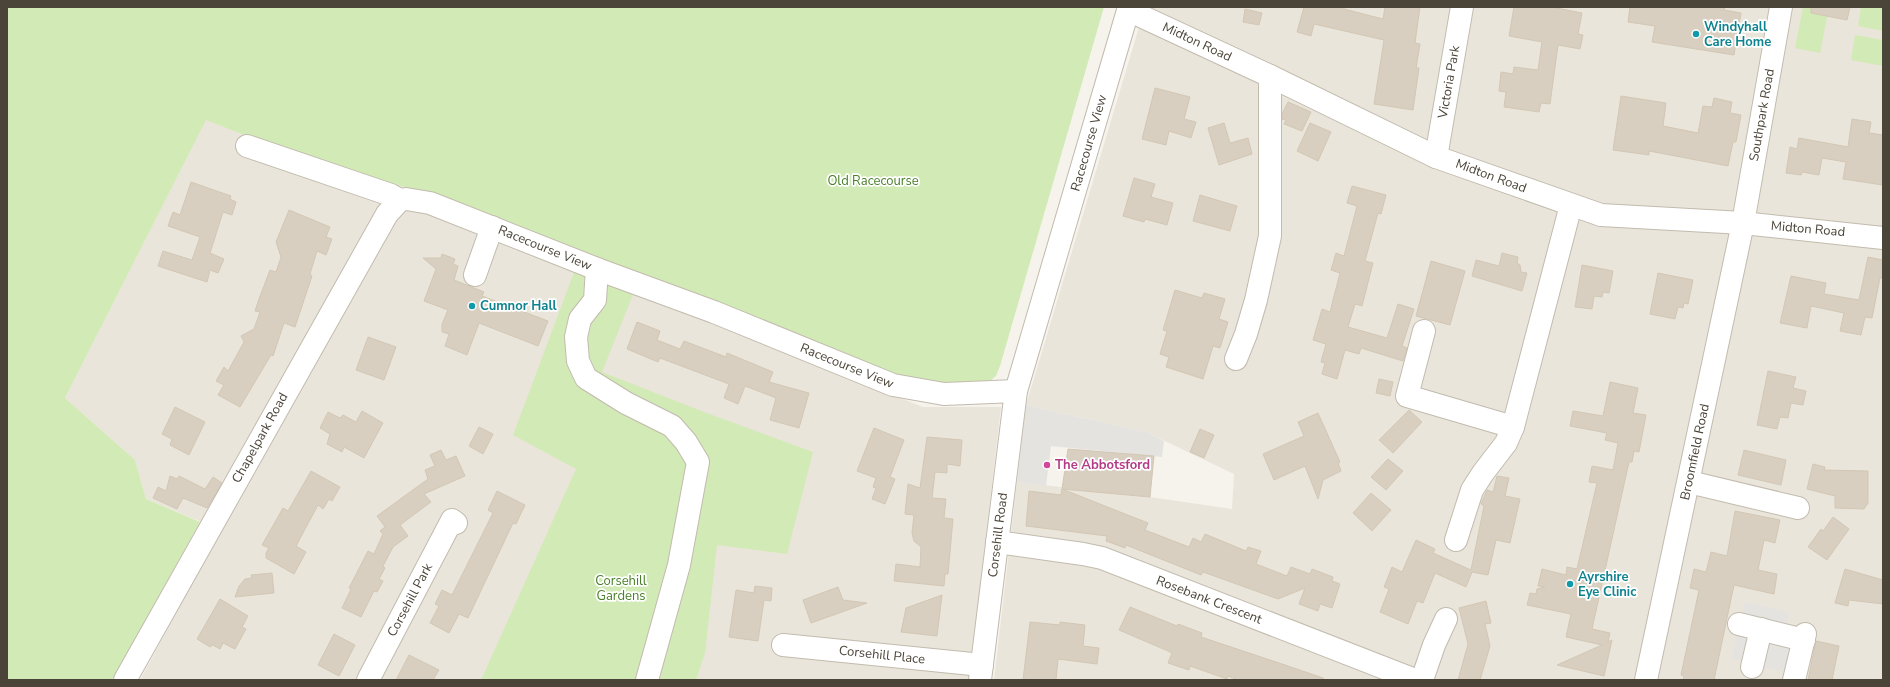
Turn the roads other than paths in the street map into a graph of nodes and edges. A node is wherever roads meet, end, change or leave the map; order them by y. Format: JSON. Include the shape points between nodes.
{"nodes":[{"id":1,"x":1462,"y":7,"type":"edge"},
{"id":2,"x":1781,"y":7,"type":"edge"},
{"id":3,"x":1128,"y":8,"type":"edge"},
{"id":4,"x":1270,"y":76,"type":"junction"},
{"id":5,"x":247,"y":146,"type":"dead end"},
{"id":6,"x":1436,"y":157,"type":"junction"},
{"id":7,"x":400,"y":200,"type":"junction"},
{"id":8,"x":1571,"y":205,"type":"junction"},
{"id":9,"x":1743,"y":223,"type":"junction"},
{"id":10,"x":492,"y":226,"type":"junction"},
{"id":11,"x":1883,"y":238,"type":"edge"},
{"id":12,"x":596,"y":269,"type":"junction"},
{"id":13,"x":475,"y":275,"type":"dead end"},
{"id":14,"x":1424,"y":331,"type":"dead end"},
{"id":15,"x":1236,"y":358,"type":"dead end"},
{"id":16,"x":1016,"y":390,"type":"junction"},
{"id":17,"x":1513,"y":427,"type":"junction"},
{"id":18,"x":1689,"y":482,"type":"junction"},
{"id":19,"x":1798,"y":508,"type":"dead end"},
{"id":20,"x":449,"y":519,"type":"dead end"},
{"id":21,"x":1456,"y":540,"type":"dead end"},
{"id":22,"x":997,"y":542,"type":"junction"},
{"id":23,"x":1446,"y":619,"type":"dead end"},
{"id":24,"x":1740,"y":624,"type":"dead end"},
{"id":25,"x":1761,"y":629,"type":"junction"},
{"id":26,"x":783,"y":645,"type":"dead end"},
{"id":27,"x":1752,"y":666,"type":"dead end"},
{"id":28,"x":981,"y":673,"type":"edge"},
{"id":29,"x":125,"y":680,"type":"edge"},
{"id":30,"x":368,"y":680,"type":"edge"},
{"id":31,"x":647,"y":680,"type":"edge"},
{"id":32,"x":1415,"y":680,"type":"edge"},
{"id":33,"x":1422,"y":680,"type":"edge"},
{"id":34,"x":1646,"y":680,"type":"edge"},
{"id":35,"x":1794,"y":680,"type":"edge"}],
"edges":[{"from":1,"to":6,"type":"street","name":"Victoria Park"},
{"from":2,"to":9,"type":"street","name":"Southpark Road"},
{"from":3,"to":4,"type":"street","name":"Midton Road"},
{"from":3,"to":16,"type":"street","name":"Racecourse View"},
{"from":4,"to":6,"type":"street","name":"Midton Road"},
{"from":4,"to":15,"type":"street","via":[[1270,236],[1256,300]]},
{"from":5,"to":7,"type":"street"},
{"from":6,"to":8,"type":"street","name":"Midton Road"},
{"from":7,"to":10,"type":"street","name":"Racecourse View","via":[[430,202]]},
{"from":7,"to":29,"type":"street","name":"Chapelpark Road","via":[[387,214]]},
{"from":8,"to":9,"type":"street","name":"Midton Road","via":[[1602,215]]},
{"from":8,"to":17,"type":"street"},
{"from":9,"to":11,"type":"street","name":"Midton Road"},
{"from":9,"to":18,"type":"street","name":"Broomfield Road"},
{"from":10,"to":12,"type":"street","name":"Racecourse View"},
{"from":10,"to":13,"type":"street"},
{"from":12,"to":16,"type":"street","name":"Racecourse View","via":[[714,312],[893,385],[944,394]]},
{"from":12,"to":31,"type":"street","via":[[594,300],[580,319],[576,337],[578,361],[586,378],[626,404],[672,426],[698,462],[679,565]]},
{"from":14,"to":17,"type":"street","via":[[1407,396]]},
{"from":16,"to":22,"type":"street","name":"Corsehill Road"},
{"from":17,"to":21,"type":"street","via":[[1506,443],[1472,490]]},
{"from":18,"to":19,"type":"street"},
{"from":18,"to":34,"type":"street","name":"Broomfield Road"},
{"from":20,"to":30,"type":"street","name":"Corsehill Park"},
{"from":22,"to":28,"type":"street","name":"Corsehill Road"},
{"from":22,"to":32,"type":"street","name":"Rosebank Crescent","via":[[1102,558]]},
{"from":23,"to":33,"type":"street"},
{"from":24,"to":25,"type":"street"},
{"from":25,"to":27,"type":"street"},
{"from":25,"to":35,"type":"street","via":[[1804,637]]},
{"from":26,"to":28,"type":"street","name":"Corsehill Place"}]}
